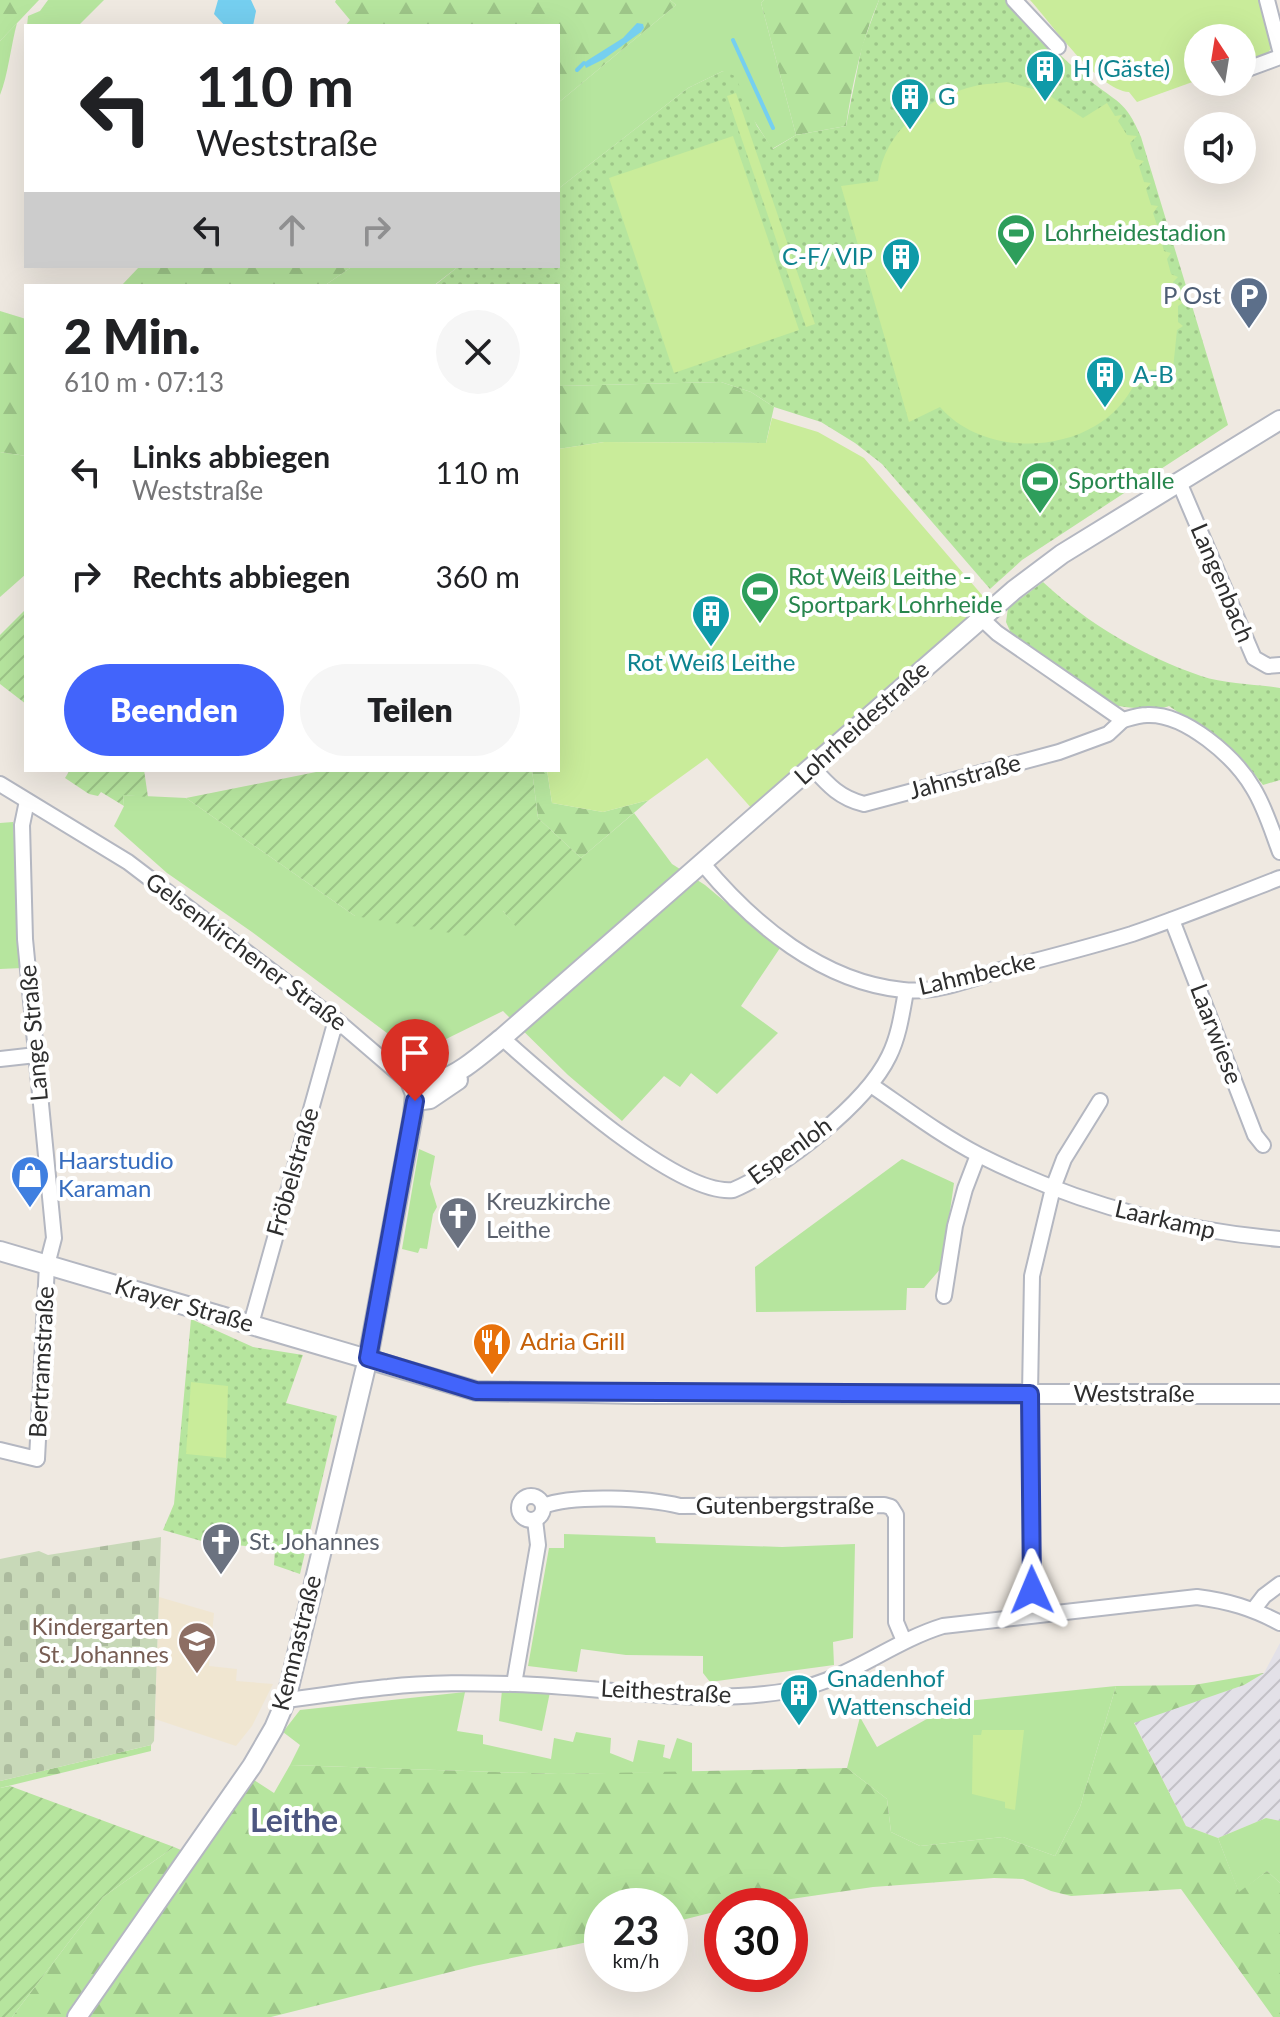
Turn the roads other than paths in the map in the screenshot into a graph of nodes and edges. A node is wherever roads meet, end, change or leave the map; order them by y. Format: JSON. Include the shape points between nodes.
{"nodes":[{"id":1,"x":1014,"y":0,"type":"edge"},
{"id":2,"x":1267,"y":0,"type":"edge"},
{"id":3,"x":1058,"y":47,"type":"dead end"},
{"id":4,"x":1280,"y":50,"type":"edge"},
{"id":5,"x":1280,"y":57,"type":"edge"},
{"id":6,"x":1256,"y":66,"type":"edge"},
{"id":7,"x":1280,"y":420,"type":"edge"},
{"id":8,"x":1179,"y":482,"type":"junction"},
{"id":9,"x":981,"y":618,"type":"junction"},
{"id":10,"x":1280,"y":665,"type":"edge"},
{"id":11,"x":1123,"y":720,"type":"junction"},
{"id":12,"x":812,"y":767,"type":"junction"},
{"id":13,"x":0,"y":784,"type":"edge"},
{"id":14,"x":27,"y":801,"type":"junction"},
{"id":15,"x":1280,"y":852,"type":"edge"},
{"id":16,"x":703,"y":864,"type":"junction"},
{"id":17,"x":1280,"y":878,"type":"edge"},
{"id":18,"x":1172,"y":920,"type":"junction"},
{"id":19,"x":906,"y":991,"type":"junction"},
{"id":20,"x":336,"y":1020,"type":"junction"},
{"id":21,"x":502,"y":1038,"type":"junction"},
{"id":22,"x":36,"y":1055,"type":"junction"},
{"id":23,"x":0,"y":1059,"type":"edge"},
{"id":24,"x":871,"y":1085,"type":"junction"},
{"id":25,"x":413,"y":1092,"type":"junction"},
{"id":26,"x":1100,"y":1101,"type":"dead end"},
{"id":27,"x":1263,"y":1145,"type":"dead end"},
{"id":28,"x":978,"y":1155,"type":"junction"},
{"id":29,"x":1053,"y":1188,"type":"junction"},
{"id":30,"x":1280,"y":1239,"type":"edge"},
{"id":31,"x":0,"y":1251,"type":"edge"},
{"id":32,"x":47,"y":1265,"type":"junction"},
{"id":33,"x":944,"y":1296,"type":"dead end"},
{"id":34,"x":251,"y":1324,"type":"junction"},
{"id":35,"x":368,"y":1358,"type":"junction"},
{"id":36,"x":1030,"y":1394,"type":"junction"},
{"id":37,"x":1280,"y":1394,"type":"edge"},
{"id":38,"x":0,"y":1450,"type":"edge"},
{"id":39,"x":543,"y":1506,"type":"junction"},
{"id":40,"x":535,"y":1520,"type":"junction"},
{"id":41,"x":1280,"y":1584,"type":"edge"},
{"id":42,"x":1254,"y":1609,"type":"junction"},
{"id":43,"x":1032,"y":1615,"type":"junction"},
{"id":44,"x":1280,"y":1623,"type":"edge"},
{"id":45,"x":904,"y":1641,"type":"junction"},
{"id":46,"x":514,"y":1684,"type":"junction"},
{"id":47,"x":286,"y":1700,"type":"junction"},
{"id":48,"x":77,"y":2017,"type":"edge"}],
"edges":[{"from":1,"to":3,"type":"street"},
{"from":2,"to":4,"type":"street"},
{"from":5,"to":6,"type":"street"},
{"from":7,"to":8,"type":"street","name":"Lohrheidestraße"},
{"from":8,"to":9,"type":"street","name":"Lohrheidestraße","via":[[1062,554]]},
{"from":8,"to":10,"type":"street","name":"Langenbach","via":[[1254,658],[1268,666]]},
{"from":9,"to":11,"type":"street"},
{"from":9,"to":12,"type":"street","name":"Lohrheidestraße"},
{"from":11,"to":12,"type":"street","name":"Jahnstraße","via":[[1108,734],[1059,752],[864,804],[833,791]]},
{"from":11,"to":15,"type":"street","name":"Jahnstraße","via":[[1148,714],[1205,736],[1254,789]]},
{"from":12,"to":16,"type":"street","name":"Lohrheidestraße"},
{"from":13,"to":14,"type":"street","name":"Gelsenkirchener Straße"},
{"from":14,"to":20,"type":"street","name":"Gelsenkirchener Straße","via":[[128,862]]},
{"from":14,"to":22,"type":"street","name":"Lange Straße","via":[[22,825],[24,905]]},
{"from":16,"to":19,"type":"street","name":"Lahmbecke","via":[[731,897],[781,940],[858,980]]},
{"from":16,"to":21,"type":"street","name":"Lohrheidestraße"},
{"from":17,"to":18,"type":"street","name":"Lahmbecke"},
{"from":18,"to":19,"type":"street","name":"Lahmbecke","via":[[941,987]]},
{"from":18,"to":27,"type":"street","name":"Laarwiese"},
{"from":19,"to":24,"type":"street","name":"Espenloh","via":[[889,1057]]},
{"from":20,"to":25,"type":"street","name":"Gelsenkirchener Straße"},
{"from":20,"to":34,"type":"street","name":"Fröbelstraße"},
{"from":21,"to":24,"type":"street","name":"Espenloh","via":[[571,1099],[649,1154],[703,1187],[723,1191],[742,1186],[800,1149]]},
{"from":21,"to":25,"type":"street","name":"Lohrheidestraße","via":[[471,1062]]},
{"from":22,"to":23,"type":"street"},
{"from":22,"to":32,"type":"street","name":"Lange Straße","via":[[54,1238]]},
{"from":24,"to":28,"type":"street","name":"Laarkamp"},
{"from":25,"to":35,"type":"street"},
{"from":26,"to":29,"type":"street","via":[[1071,1145]]},
{"from":28,"to":29,"type":"street","name":"Laarkamp"},
{"from":28,"to":33,"type":"street","via":[[955,1226]]},
{"from":29,"to":30,"type":"street","name":"Laarkamp","via":[[1180,1226]]},
{"from":29,"to":36,"type":"street","via":[[1032,1276]]},
{"from":31,"to":32,"type":"street","name":"Krayer Straße"},
{"from":32,"to":34,"type":"street","name":"Krayer Straße"},
{"from":32,"to":38,"type":"street","name":"Bertramstraße","via":[[37,1459]]},
{"from":34,"to":35,"type":"street","name":"Krayer Straße"},
{"from":35,"to":36,"type":"street","name":"Weststraße","via":[[476,1391]]},
{"from":35,"to":47,"type":"street","name":"Kemnastraße"},
{"from":36,"to":37,"type":"street","name":"Weststraße"},
{"from":36,"to":43,"type":"street"},
{"from":39,"to":40,"type":"street"},
{"from":39,"to":40,"type":"street","name":"Gutenbergstraße","via":[[532,1496],[521,1503],[524,1519]]},
{"from":39,"to":45,"type":"street","name":"Gutenbergstraße","via":[[559,1500],[658,1500],[680,1506],[891,1507],[896,1515],[896,1622]]},
{"from":40,"to":46,"type":"street","name":"Gutenbergstraße","via":[[538,1545]]},
{"from":41,"to":42,"type":"street"},
{"from":42,"to":43,"type":"street","name":"Leithestraße","via":[[1197,1597]]},
{"from":42,"to":44,"type":"street","name":"Leithestraße"},
{"from":43,"to":45,"type":"street","name":"Leithestraße","via":[[943,1626]]},
{"from":45,"to":46,"type":"street","name":"Leithestraße","via":[[828,1681],[758,1695],[680,1697]]},
{"from":46,"to":47,"type":"street","name":"Leithestraße","via":[[391,1686]]},
{"from":47,"to":48,"type":"street","name":"Kemnastraße","via":[[252,1766]]}]}
